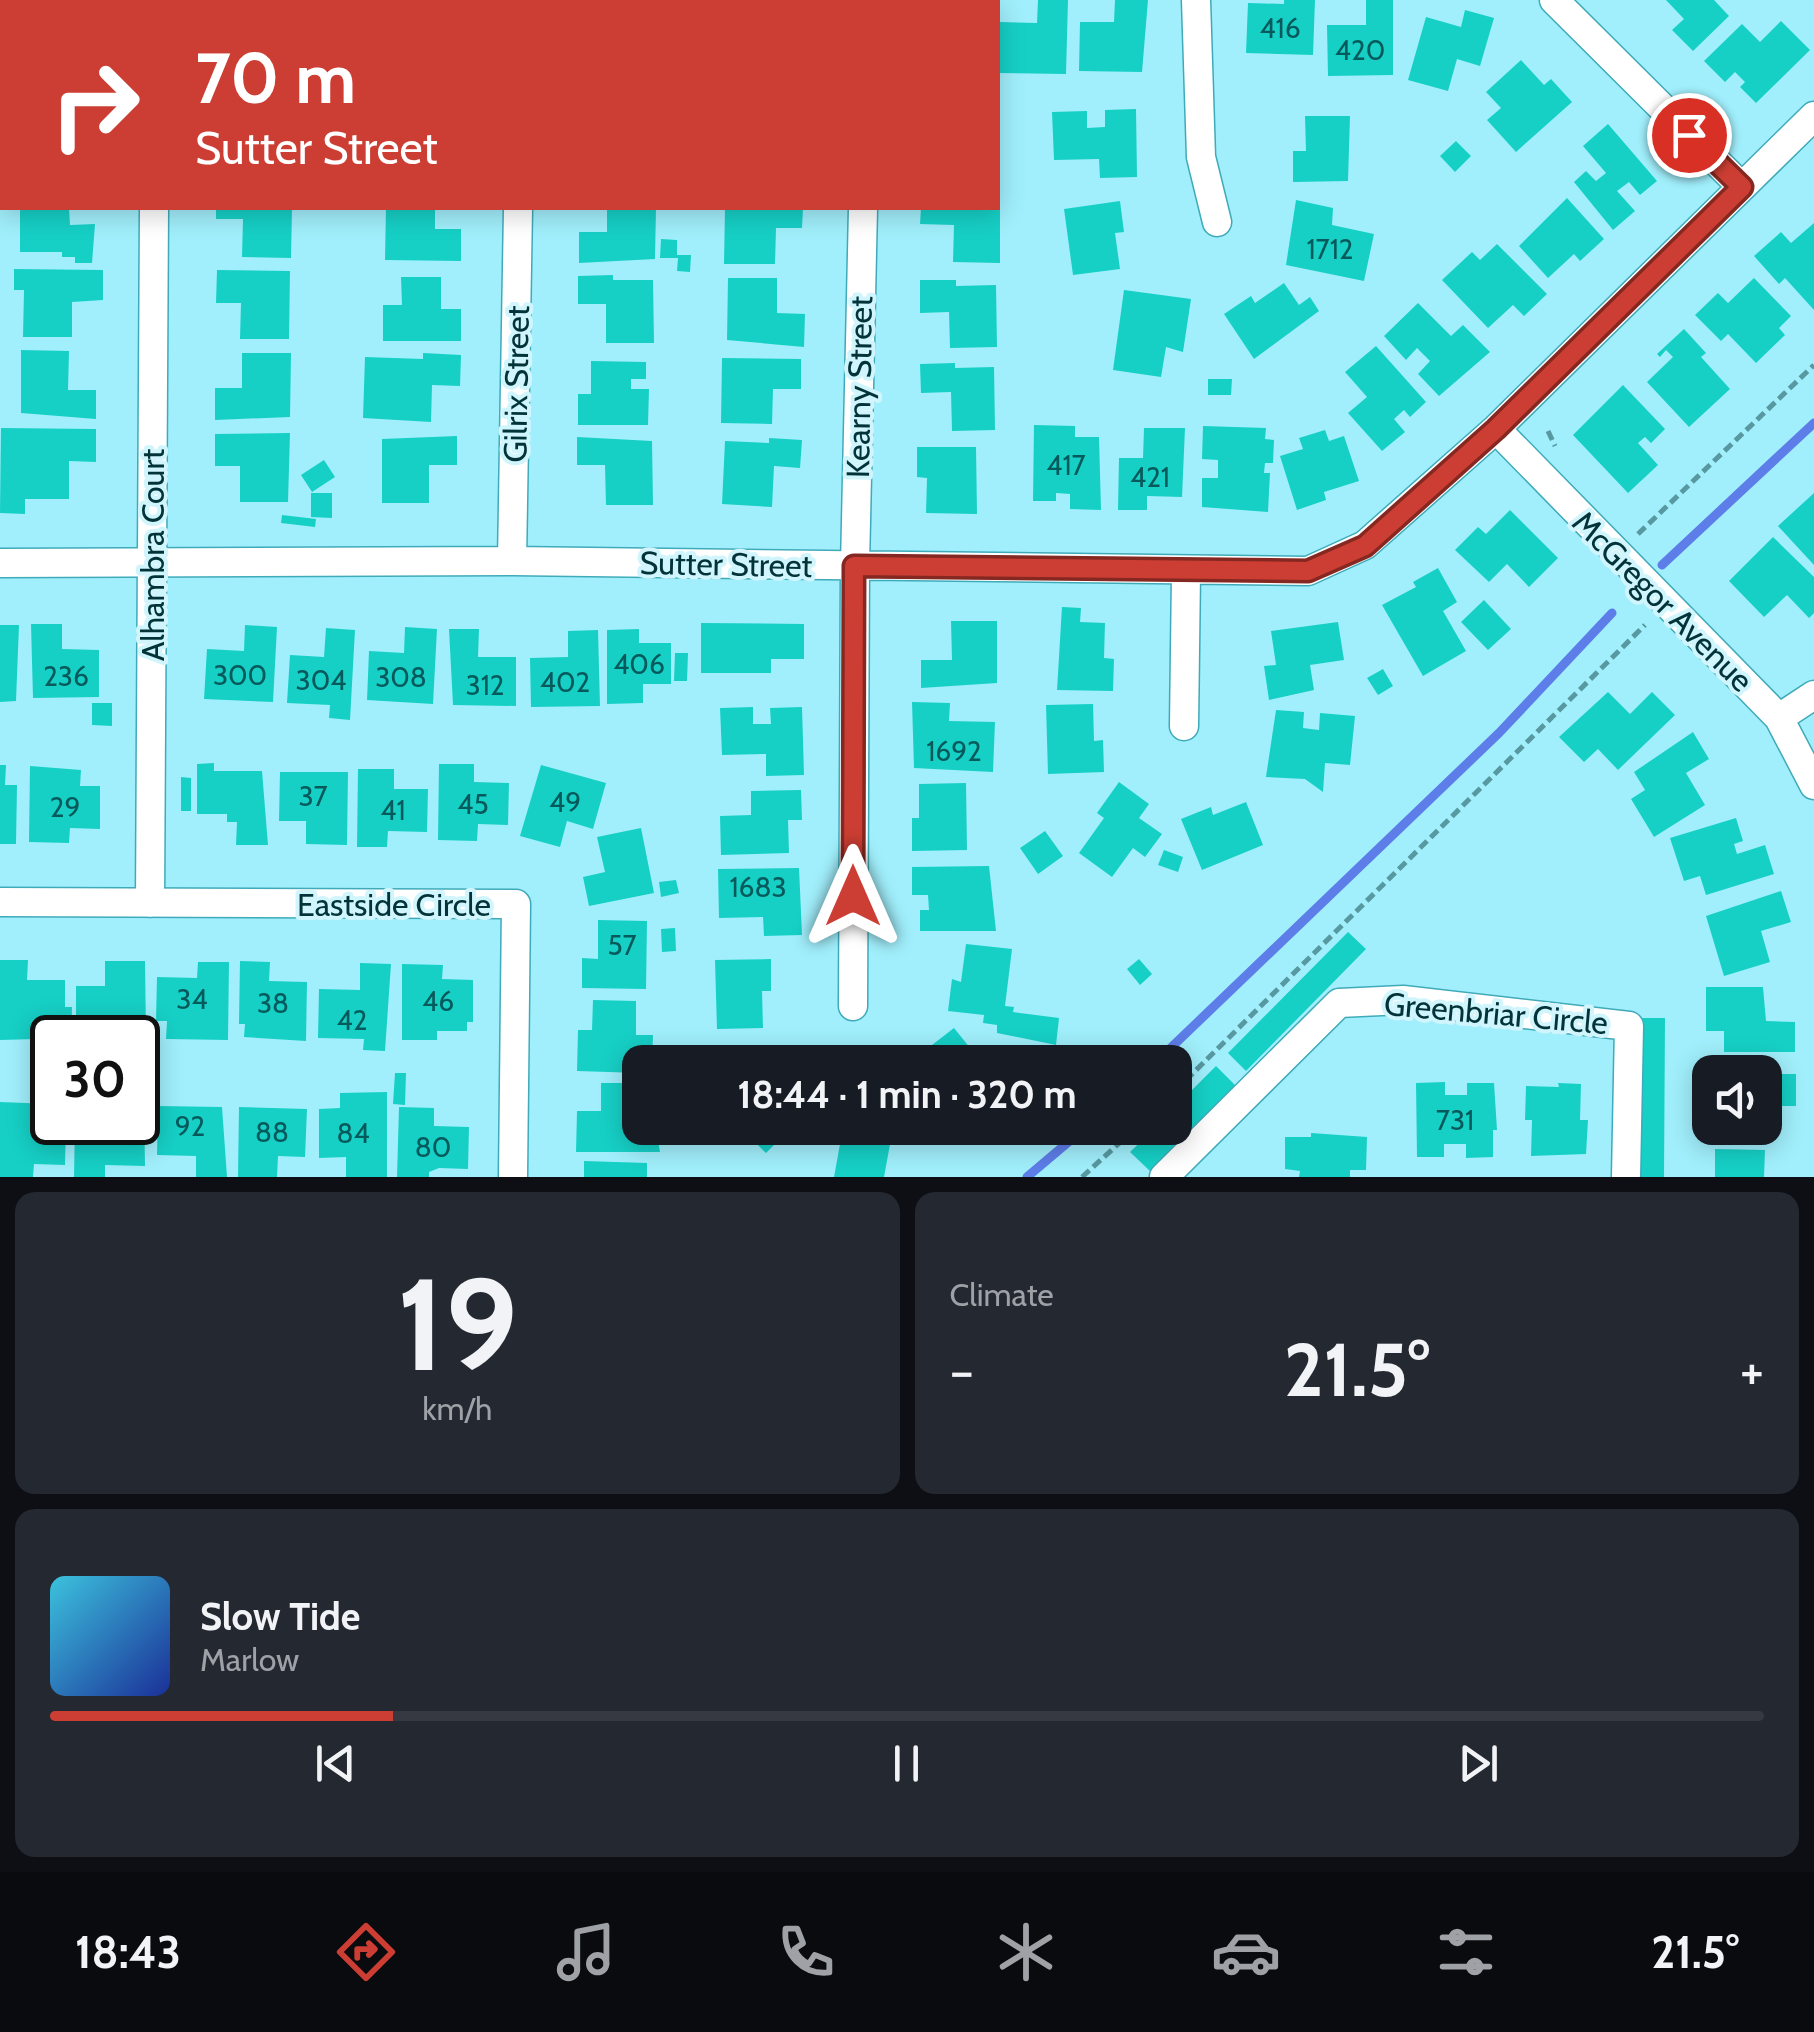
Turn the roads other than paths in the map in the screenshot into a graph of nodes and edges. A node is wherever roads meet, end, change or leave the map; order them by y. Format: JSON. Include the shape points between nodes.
{"nodes":[{"id":1,"x":1196,"y":0,"type":"edge"},
{"id":2,"x":1554,"y":0,"type":"edge"},
{"id":3,"x":1814,"y":116,"type":"edge"},
{"id":4,"x":1742,"y":187,"type":"junction"},
{"id":5,"x":154,"y":210,"type":"edge"},
{"id":6,"x":518,"y":210,"type":"edge"},
{"id":7,"x":863,"y":210,"type":"edge"},
{"id":8,"x":1217,"y":222,"type":"dead end"},
{"id":9,"x":1496,"y":429,"type":"junction"},
{"id":10,"x":512,"y":561,"type":"junction"},
{"id":11,"x":0,"y":563,"type":"edge"},
{"id":12,"x":152,"y":564,"type":"junction"},
{"id":13,"x":854,"y":566,"type":"junction"},
{"id":14,"x":1186,"y":573,"type":"junction"},
{"id":15,"x":1814,"y":695,"type":"edge"},
{"id":16,"x":1778,"y":718,"type":"junction"},
{"id":17,"x":1184,"y":726,"type":"dead end"},
{"id":18,"x":1814,"y":786,"type":"edge"},
{"id":19,"x":0,"y":902,"type":"edge"},
{"id":20,"x":150,"y":903,"type":"junction"},
{"id":21,"x":853,"y":1006,"type":"dead end"},
{"id":22,"x":514,"y":1177,"type":"edge"},
{"id":23,"x":1164,"y":1177,"type":"edge"},
{"id":24,"x":1626,"y":1177,"type":"edge"}],
"edges":[{"from":1,"to":8,"type":"street","via":[[1202,157]]},
{"from":2,"to":4,"type":"street"},
{"from":3,"to":4,"type":"street","name":"Sutter Street"},
{"from":4,"to":9,"type":"street","name":"Sutter Street"},
{"from":5,"to":12,"type":"street","name":"Alhambra Court"},
{"from":6,"to":10,"type":"street","name":"Gilrix Street"},
{"from":7,"to":13,"type":"street","name":"Kearny Street"},
{"from":9,"to":14,"type":"street","name":"Sutter Street","via":[[1365,546],[1308,571]]},
{"from":9,"to":16,"type":"street","name":"McGregor Avenue"},
{"from":10,"to":12,"type":"street","name":"Sutter Street"},
{"from":10,"to":13,"type":"street","name":"Sutter Street"},
{"from":11,"to":12,"type":"street","name":"Sutter Street"},
{"from":12,"to":20,"type":"street","name":"Alhambra Court"},
{"from":13,"to":14,"type":"street","name":"Sutter Street"},
{"from":13,"to":21,"type":"street","name":"Kearny Street"},
{"from":14,"to":17,"type":"street"},
{"from":15,"to":16,"type":"street"},
{"from":16,"to":18,"type":"street","name":"McGregor Avenue"},
{"from":19,"to":20,"type":"street","name":"Eastside Circle"},
{"from":20,"to":22,"type":"street","name":"Eastside Circle","via":[[516,904]]},
{"from":23,"to":24,"type":"street","name":"Greenbriar Circle","via":[[1338,1003],[1403,1000],[1629,1026]]}]}
